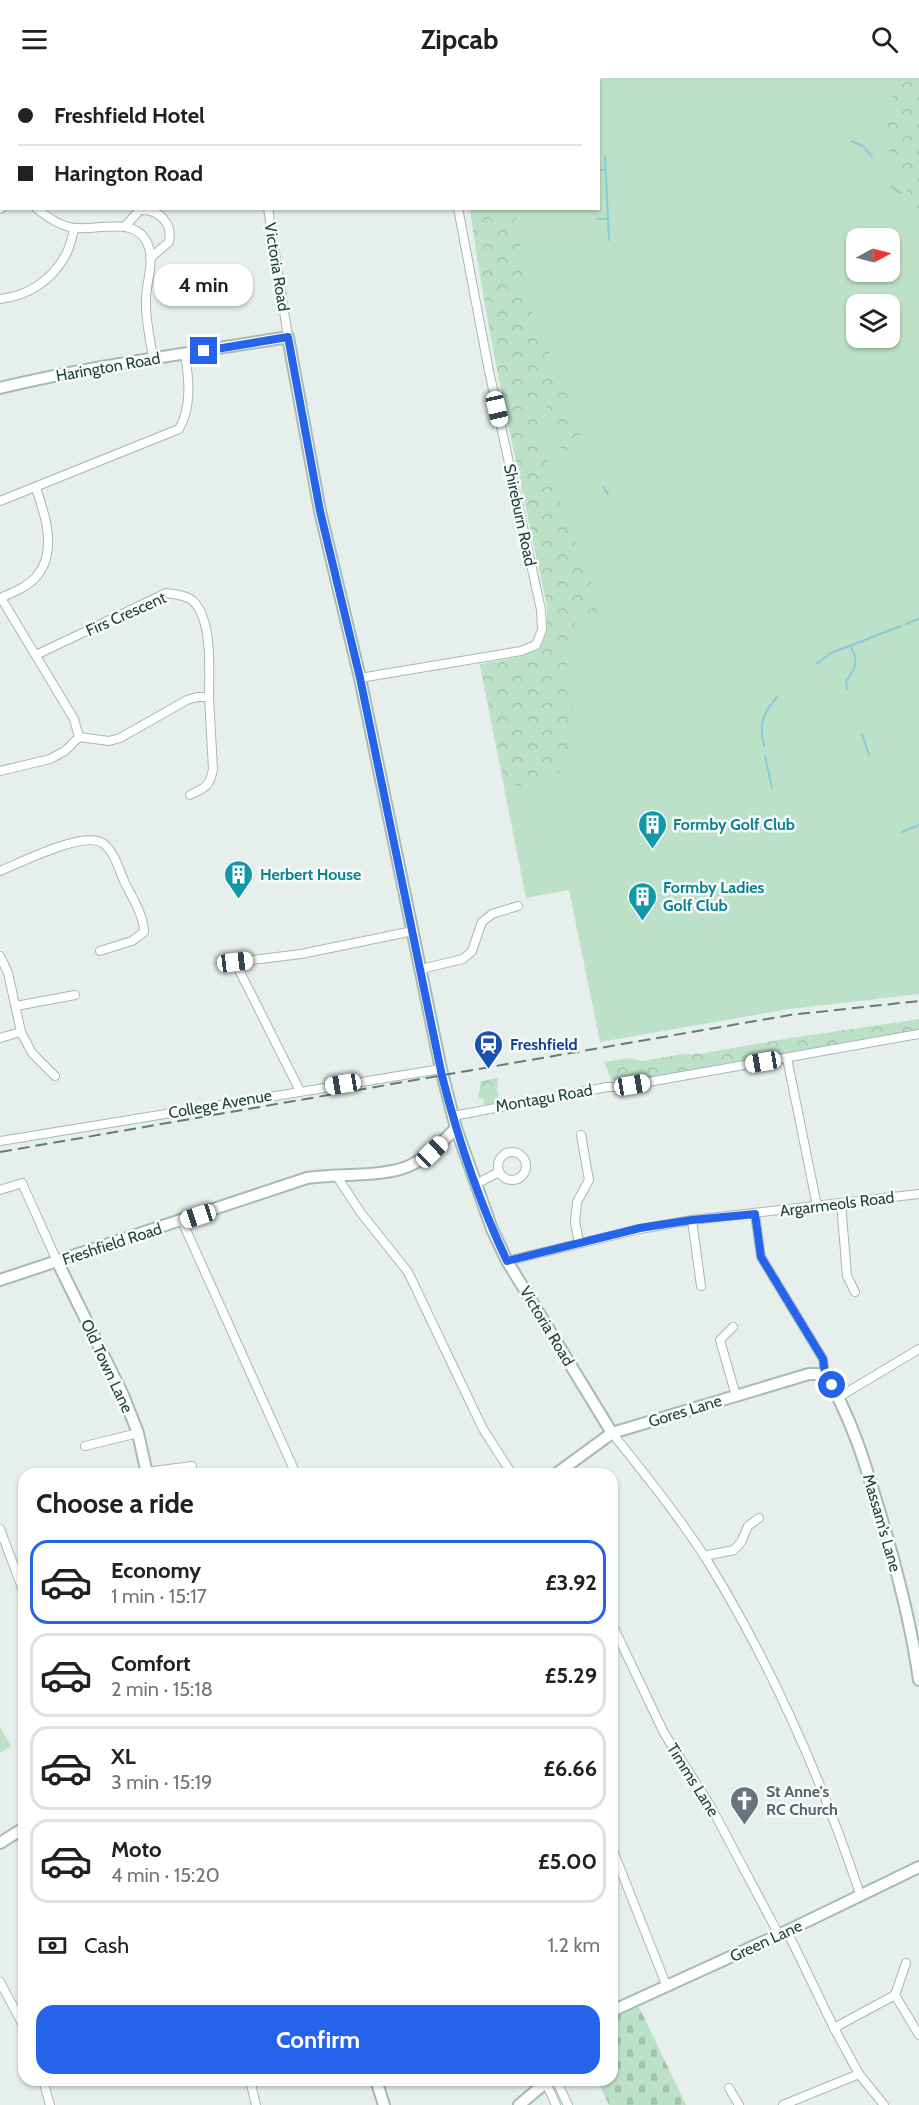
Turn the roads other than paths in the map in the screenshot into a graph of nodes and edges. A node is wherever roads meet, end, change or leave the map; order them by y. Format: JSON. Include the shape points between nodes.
{"nodes":[{"id":1,"x":38,"y":210,"type":"edge"},
{"id":2,"x":268,"y":210,"type":"edge"},
{"id":3,"x":458,"y":210,"type":"edge"},
{"id":4,"x":126,"y":225,"type":"junction"},
{"id":5,"x":74,"y":229,"type":"junction"},
{"id":6,"x":150,"y":258,"type":"junction"},
{"id":7,"x":0,"y":299,"type":"edge"},
{"id":8,"x":288,"y":337,"type":"junction"},
{"id":9,"x":185,"y":354,"type":"junction"},
{"id":10,"x":153,"y":358,"type":"junction"},
{"id":11,"x":0,"y":388,"type":"edge"},
{"id":12,"x":36,"y":488,"type":"junction"},
{"id":13,"x":0,"y":501,"type":"edge"},
{"id":14,"x":1,"y":598,"type":"edge"},
{"id":15,"x":36,"y":655,"type":"junction"},
{"id":16,"x":360,"y":678,"type":"junction"},
{"id":17,"x":209,"y":697,"type":"junction"},
{"id":18,"x":79,"y":737,"type":"junction"},
{"id":19,"x":0,"y":771,"type":"edge"},
{"id":20,"x":189,"y":795,"type":"dead end"},
{"id":21,"x":0,"y":872,"type":"edge"},
{"id":22,"x":518,"y":906,"type":"dead end"},
{"id":23,"x":413,"y":931,"type":"junction"},
{"id":24,"x":100,"y":951,"type":"dead end"},
{"id":25,"x":0,"y":956,"type":"edge"},
{"id":26,"x":421,"y":969,"type":"junction"},
{"id":27,"x":75,"y":995,"type":"dead end"},
{"id":28,"x":16,"y":1006,"type":"junction"},
{"id":29,"x":21,"y":1032,"type":"junction"},
{"id":30,"x":919,"y":1034,"type":"edge"},
{"id":31,"x":0,"y":1038,"type":"edge"},
{"id":32,"x":787,"y":1058,"type":"junction"},
{"id":33,"x":441,"y":1069,"type":"junction"},
{"id":34,"x":55,"y":1076,"type":"dead end"},
{"id":35,"x":300,"y":1091,"type":"junction"},
{"id":36,"x":453,"y":1116,"type":"junction"},
{"id":37,"x":456,"y":1128,"type":"junction"},
{"id":38,"x":581,"y":1135,"type":"dead end"},
{"id":39,"x":0,"y":1142,"type":"edge"},
{"id":40,"x":499,"y":1172,"type":"dead end"},
{"id":41,"x":336,"y":1175,"type":"junction"},
{"id":42,"x":476,"y":1184,"type":"junction"},
{"id":43,"x":0,"y":1190,"type":"edge"},
{"id":44,"x":919,"y":1194,"type":"edge"},
{"id":45,"x":841,"y":1203,"type":"junction"},
{"id":46,"x":817,"y":1206,"type":"junction"},
{"id":47,"x":755,"y":1214,"type":"junction"},
{"id":48,"x":692,"y":1220,"type":"junction"},
{"id":49,"x":182,"y":1221,"type":"junction"},
{"id":50,"x":579,"y":1242,"type":"junction"},
{"id":51,"x":57,"y":1261,"type":"junction"},
{"id":52,"x":507,"y":1261,"type":"junction"},
{"id":53,"x":0,"y":1280,"type":"edge"},
{"id":54,"x":701,"y":1286,"type":"dead end"},
{"id":55,"x":855,"y":1292,"type":"dead end"},
{"id":56,"x":733,"y":1327,"type":"dead end"},
{"id":57,"x":919,"y":1349,"type":"edge"},
{"id":58,"x":825,"y":1374,"type":"junction"},
{"id":59,"x":735,"y":1396,"type":"junction"},
{"id":60,"x":839,"y":1397,"type":"junction"},
{"id":61,"x":138,"y":1433,"type":"junction"},
{"id":62,"x":612,"y":1433,"type":"junction"},
{"id":63,"x":85,"y":1446,"type":"dead end"},
{"id":64,"x":192,"y":1466,"type":"dead end"},
{"id":65,"x":145,"y":1468,"type":"edge"},
{"id":66,"x":180,"y":1468,"type":"edge"},
{"id":67,"x":293,"y":1468,"type":"edge"},
{"id":68,"x":508,"y":1468,"type":"edge"},
{"id":69,"x":564,"y":1468,"type":"edge"},
{"id":70,"x":759,"y":1518,"type":"dead end"},
{"id":71,"x":0,"y":1529,"type":"edge"},
{"id":72,"x":704,"y":1556,"type":"junction"},
{"id":73,"x":18,"y":1577,"type":"edge"},
{"id":74,"x":618,"y":1637,"type":"edge"},
{"id":75,"x":917,"y":1642,"type":"edge"},
{"id":76,"x":919,"y":1680,"type":"edge"},
{"id":77,"x":18,"y":1832,"type":"edge"},
{"id":78,"x":0,"y":1843,"type":"edge"},
{"id":79,"x":618,"y":1863,"type":"edge"},
{"id":80,"x":919,"y":1867,"type":"edge"},
{"id":81,"x":860,"y":1894,"type":"junction"},
{"id":82,"x":783,"y":1933,"type":"junction"},
{"id":83,"x":906,"y":1963,"type":"dead end"},
{"id":84,"x":0,"y":1982,"type":"edge"},
{"id":85,"x":667,"y":1987,"type":"junction"},
{"id":86,"x":895,"y":1995,"type":"junction"},
{"id":87,"x":618,"y":2008,"type":"edge"},
{"id":88,"x":18,"y":2016,"type":"edge"},
{"id":89,"x":834,"y":2028,"type":"junction"},
{"id":90,"x":919,"y":2035,"type":"edge"},
{"id":91,"x":859,"y":2073,"type":"junction"},
{"id":92,"x":45,"y":2086,"type":"edge"},
{"id":93,"x":251,"y":2086,"type":"edge"},
{"id":94,"x":378,"y":2086,"type":"edge"},
{"id":95,"x":544,"y":2086,"type":"edge"},
{"id":96,"x":551,"y":2086,"type":"edge"},
{"id":97,"x":554,"y":2086,"type":"edge"},
{"id":98,"x":729,"y":2088,"type":"dead end"},
{"id":99,"x":50,"y":2105,"type":"edge"},
{"id":100,"x":256,"y":2105,"type":"edge"},
{"id":101,"x":384,"y":2105,"type":"edge"},
{"id":102,"x":519,"y":2105,"type":"edge"},
{"id":103,"x":556,"y":2105,"type":"edge"},
{"id":104,"x":568,"y":2105,"type":"edge"},
{"id":105,"x":739,"y":2105,"type":"edge"},
{"id":106,"x":783,"y":2105,"type":"edge"},
{"id":107,"x":884,"y":2105,"type":"edge"}],
"edges":[{"from":1,"to":5,"type":"street"},
{"from":2,"to":8,"type":"street","name":"Victoria Road"},
{"from":3,"to":16,"type":"street","name":"Shireburn Road","via":[[489,372],[542,610],[542,630],[536,645],[521,651]]},
{"from":4,"to":5,"type":"street"},
{"from":4,"to":6,"type":"street","via":[[144,238]]},
{"from":4,"to":6,"type":"street","via":[[140,210],[166,220],[170,242]]},
{"from":5,"to":7,"type":"street","via":[[66,254],[55,271],[35,289]]},
{"from":6,"to":10,"type":"street","via":[[146,299]]},
{"from":8,"to":9,"type":"street","name":"Harington Road"},
{"from":8,"to":16,"type":"street","name":"Victoria Road","via":[[320,511]]},
{"from":9,"to":10,"type":"street","name":"Harington Road"},
{"from":9,"to":12,"type":"street","via":[[188,404],[179,429]]},
{"from":10,"to":11,"type":"street","name":"Harington Road"},
{"from":12,"to":13,"type":"street"},
{"from":12,"to":14,"type":"street","via":[[45,517],[47,551],[36,577]]},
{"from":14,"to":15,"type":"street"},
{"from":15,"to":17,"type":"street","name":"Firs Crescent","via":[[166,593],[178,594],[192,600],[202,614]]},
{"from":15,"to":18,"type":"street","via":[[74,719]]},
{"from":16,"to":23,"type":"street","name":"Victoria Road"},
{"from":17,"to":18,"type":"street","via":[[187,700],[120,738],[109,741]]},
{"from":17,"to":20,"type":"street","name":"Firs Crescent","via":[[211,780]]},
{"from":18,"to":19,"type":"street","via":[[50,759]]},
{"from":21,"to":24,"type":"street","via":[[82,840],[105,845],[144,932]]},
{"from":22,"to":26,"type":"street","via":[[492,914],[482,922],[472,951],[463,959]]},
{"from":23,"to":26,"type":"street","name":"Victoria Road"},
{"from":23,"to":35,"type":"street","via":[[301,954],[235,962]]},
{"from":25,"to":28,"type":"street"},
{"from":26,"to":33,"type":"street","name":"Victoria Road"},
{"from":27,"to":28,"type":"street"},
{"from":28,"to":29,"type":"street"},
{"from":29,"to":31,"type":"street"},
{"from":29,"to":34,"type":"street","via":[[32,1053]]},
{"from":30,"to":32,"type":"street","name":"Montagu Road"},
{"from":32,"to":36,"type":"street","name":"Montagu Road"},
{"from":32,"to":46,"type":"street"},
{"from":33,"to":35,"type":"street","name":"College Avenue"},
{"from":33,"to":36,"type":"street","name":"Victoria Road"},
{"from":35,"to":39,"type":"street","name":"College Avenue"},
{"from":36,"to":37,"type":"street","name":"Victoria Road"},
{"from":37,"to":41,"type":"street","name":"Freshfield Road","via":[[411,1166]]},
{"from":37,"to":42,"type":"street","name":"Victoria Road"},
{"from":38,"to":50,"type":"street","via":[[589,1180],[577,1202]]},
{"from":40,"to":42,"type":"street"},
{"from":41,"to":49,"type":"street","name":"Freshfield Road","via":[[307,1178]]},
{"from":41,"to":68,"type":"street","via":[[408,1272],[483,1429]]},
{"from":42,"to":52,"type":"street","name":"Victoria Road"},
{"from":43,"to":51,"type":"street","via":[[22,1182]]},
{"from":44,"to":45,"type":"street","name":"Argarmeols Road"},
{"from":45,"to":46,"type":"street","name":"Argarmeols Road"},
{"from":45,"to":55,"type":"street","via":[[847,1276]]},
{"from":46,"to":47,"type":"street","name":"Argarmeols Road"},
{"from":47,"to":48,"type":"street","name":"Argarmeols Road"},
{"from":47,"to":58,"type":"street","via":[[761,1257],[823,1359]]},
{"from":48,"to":50,"type":"street","name":"Argarmeols Road"},
{"from":48,"to":54,"type":"street"},
{"from":49,"to":51,"type":"street","name":"Freshfield Road"},
{"from":49,"to":67,"type":"street"},
{"from":50,"to":52,"type":"street","name":"Argarmeols Road"},
{"from":51,"to":53,"type":"street","name":"Freshfield Road"},
{"from":51,"to":61,"type":"street","name":"Old Town Lane"},
{"from":52,"to":62,"type":"street","name":"Victoria Road"},
{"from":56,"to":59,"type":"street","via":[[720,1340]]},
{"from":57,"to":60,"type":"street"},
{"from":58,"to":59,"type":"street","name":"Gores Lane","via":[[809,1374]]},
{"from":58,"to":60,"type":"street","name":"Massam's Lane"},
{"from":59,"to":62,"type":"street","name":"Gores Lane"},
{"from":60,"to":75,"type":"street","name":"Massam's Lane","via":[[861,1449]]},
{"from":61,"to":63,"type":"street"},
{"from":61,"to":65,"type":"street","name":"Old Town Lane"},
{"from":62,"to":69,"type":"street","name":"Gores Lane"},
{"from":62,"to":72,"type":"street","name":"Victoria Road"},
{"from":64,"to":66,"type":"street"},
{"from":70,"to":72,"type":"street","via":[[748,1526],[734,1550]]},
{"from":71,"to":73,"type":"street"},
{"from":72,"to":81,"type":"street","name":"Victoria Road","via":[[757,1646],[792,1721]]},
{"from":74,"to":82,"type":"street","name":"Timms Lane","via":[[664,1733]]},
{"from":75,"to":76,"type":"street","name":"Massam's Lane"},
{"from":77,"to":78,"type":"street"},
{"from":79,"to":85,"type":"street"},
{"from":80,"to":81,"type":"street","name":"Green Lane"},
{"from":81,"to":82,"type":"street","name":"Green Lane"},
{"from":82,"to":85,"type":"street","name":"Green Lane"},
{"from":82,"to":89,"type":"street","name":"Timms Lane"},
{"from":83,"to":86,"type":"street"},
{"from":84,"to":88,"type":"street"},
{"from":85,"to":87,"type":"street","name":"Green Lane"},
{"from":86,"to":89,"type":"street"},
{"from":86,"to":90,"type":"street"},
{"from":89,"to":91,"type":"street","name":"Timms Lane"},
{"from":91,"to":106,"type":"street"},
{"from":91,"to":107,"type":"street","name":"Timms Lane"},
{"from":92,"to":99,"type":"street"},
{"from":93,"to":100,"type":"street"},
{"from":94,"to":101,"type":"street"},
{"from":95,"to":102,"type":"street"},
{"from":96,"to":103,"type":"street"},
{"from":97,"to":104,"type":"street"},
{"from":98,"to":105,"type":"street"}]}
